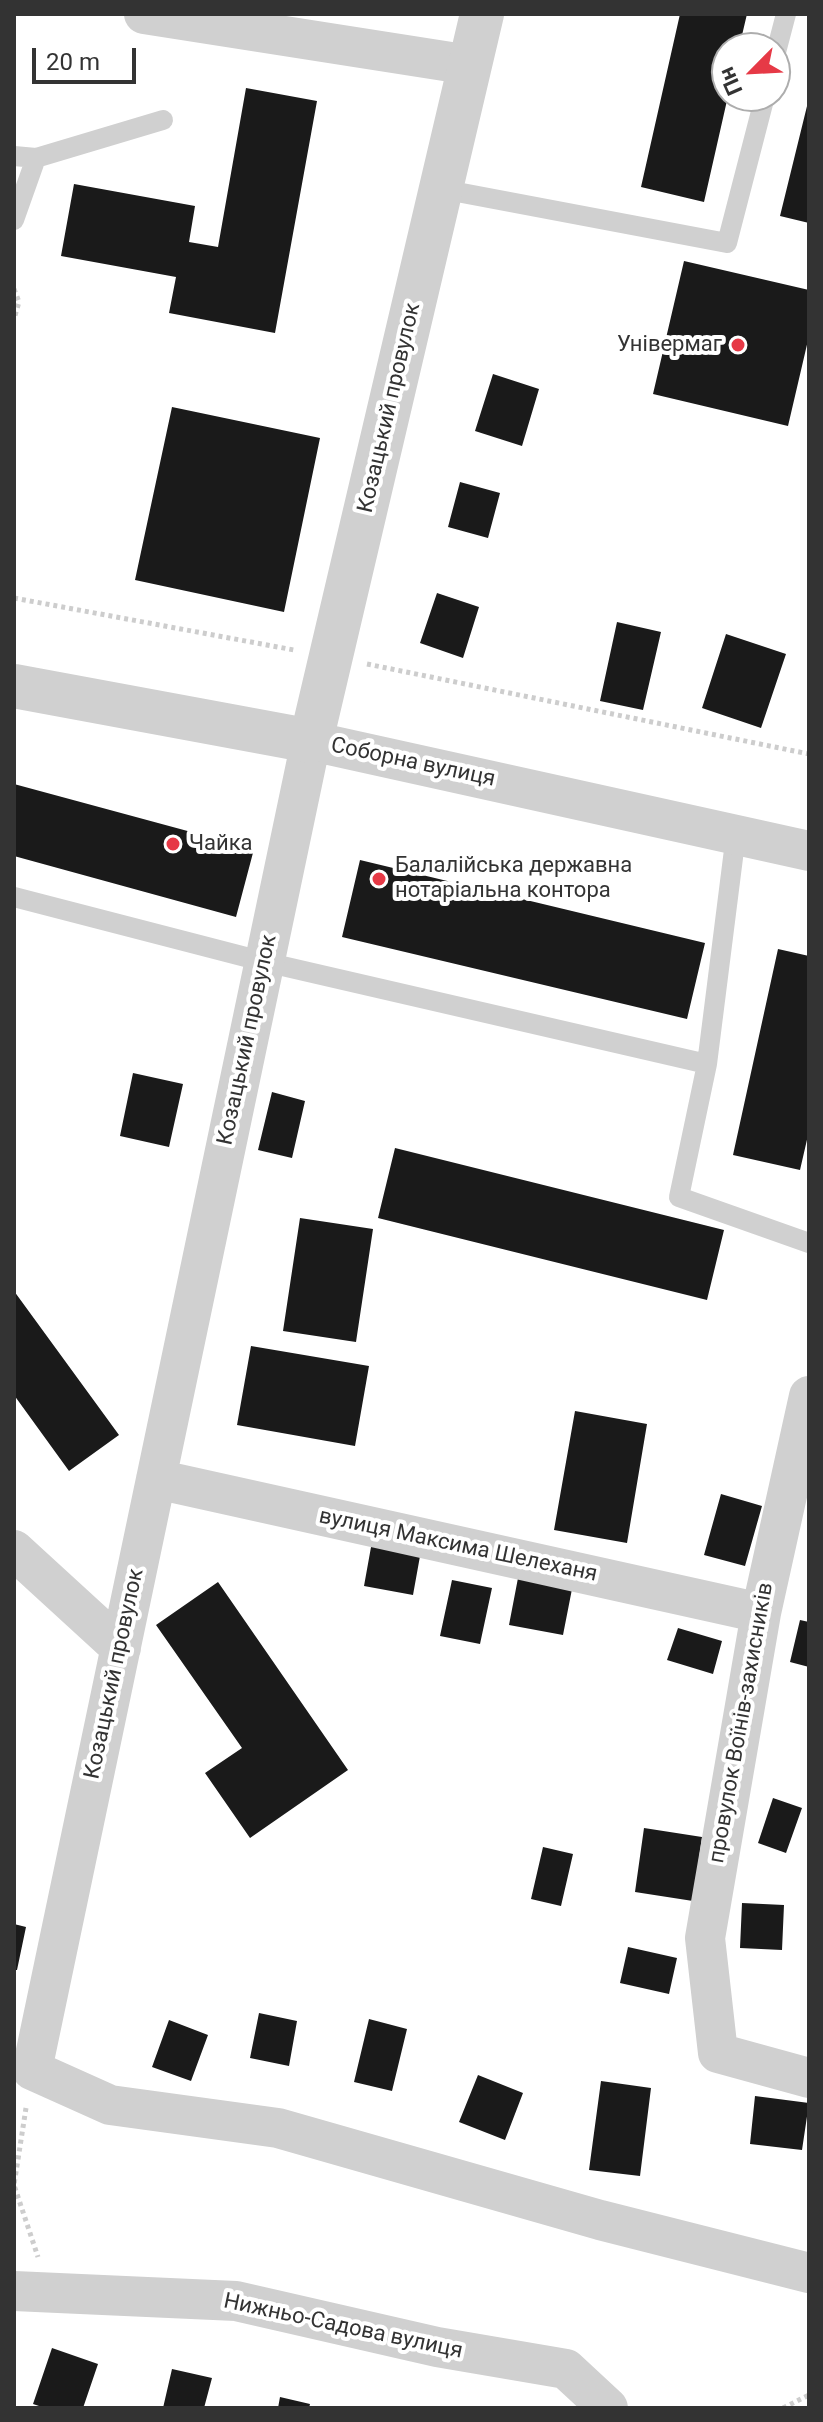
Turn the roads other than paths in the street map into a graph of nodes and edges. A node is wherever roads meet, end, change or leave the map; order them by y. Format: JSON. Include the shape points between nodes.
{"nodes":[{"id":1,"x":144,"y":14,"type":"edge"},
{"id":2,"x":482,"y":14,"type":"edge"},
{"id":3,"x":470,"y":65,"type":"junction"},
{"id":4,"x":761,"y":112,"type":"edge"},
{"id":5,"x":163,"y":120,"type":"dead end"},
{"id":6,"x":14,"y":156,"type":"edge"},
{"id":7,"x":36,"y":158,"type":"junction"},
{"id":8,"x":441,"y":189,"type":"junction"},
{"id":9,"x":14,"y":220,"type":"edge"},
{"id":10,"x":14,"y":686,"type":"edge"},
{"id":11,"x":311,"y":741,"type":"junction"},
{"id":12,"x":736,"y":834,"type":"junction"},
{"id":13,"x":809,"y":851,"type":"edge"},
{"id":14,"x":14,"y":897,"type":"edge"},
{"id":15,"x":265,"y":962,"type":"junction"},
{"id":16,"x":707,"y":1064,"type":"junction"},
{"id":17,"x":809,"y":1243,"type":"edge"},
{"id":18,"x":809,"y":1396,"type":"edge"},
{"id":19,"x":156,"y":1479,"type":"junction"},
{"id":20,"x":14,"y":1550,"type":"edge"},
{"id":21,"x":761,"y":1613,"type":"junction"},
{"id":22,"x":121,"y":1648,"type":"junction"},
{"id":23,"x":809,"y":2078,"type":"edge"},
{"id":24,"x":809,"y":2273,"type":"edge"},
{"id":25,"x":32,"y":2292,"type":"edge"},
{"id":26,"x":566,"y":2369,"type":"junction"},
{"id":27,"x":562,"y":2408,"type":"edge"},
{"id":28,"x":608,"y":2408,"type":"edge"}],
"edges":[{"from":1,"to":3,"type":"street"},
{"from":2,"to":3,"type":"street","name":"Козацький провулок"},
{"from":3,"to":8,"type":"street","name":"Козацький провулок"},
{"from":4,"to":8,"type":"lane","via":[[727,243]]},
{"from":5,"to":7,"type":"lane"},
{"from":6,"to":7,"type":"lane"},
{"from":7,"to":9,"type":"lane"},
{"from":8,"to":11,"type":"street","name":"Козацький провулок"},
{"from":10,"to":11,"type":"street","name":"Соборна вулиця"},
{"from":11,"to":12,"type":"street","name":"Соборна вулиця"},
{"from":11,"to":15,"type":"street","name":"Козацький провулок"},
{"from":12,"to":13,"type":"street","name":"Соборна вулиця"},
{"from":12,"to":16,"type":"lane"},
{"from":14,"to":15,"type":"lane"},
{"from":15,"to":16,"type":"lane"},
{"from":15,"to":19,"type":"street","name":"Козацький провулок"},
{"from":16,"to":17,"type":"lane","via":[[679,1197]]},
{"from":18,"to":21,"type":"street","name":"провулок Воїнів-захисників"},
{"from":19,"to":21,"type":"street","name":"вулиця Максима Шелеханя"},
{"from":19,"to":22,"type":"street","name":"Козацький провулок"},
{"from":20,"to":22,"type":"street"},
{"from":21,"to":23,"type":"street","name":"провулок Воїнів-захисників","via":[[707,1917],[706,1958],[718,2053]]},
{"from":22,"to":24,"type":"street","name":"Козацький провулок","via":[[32,2070],[110,2105],[278,2128]]},
{"from":25,"to":26,"type":"street","name":"Нижньо-Садова вулиця","via":[[236,2301],[437,2347]]},
{"from":26,"to":27,"type":"street"},
{"from":26,"to":28,"type":"street"}]}
